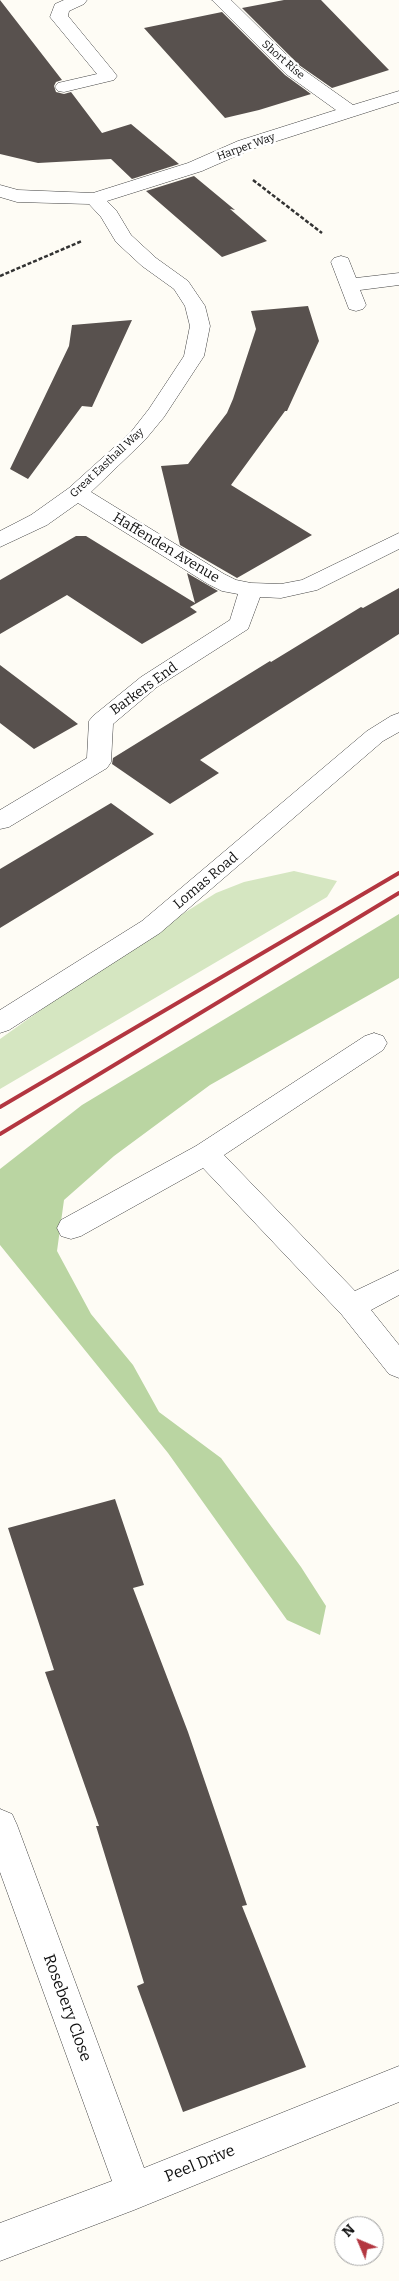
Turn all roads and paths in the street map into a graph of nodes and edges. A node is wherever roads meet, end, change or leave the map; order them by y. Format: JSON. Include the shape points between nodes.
{"nodes":[{"id":1,"x":78,"y":0,"type":"edge"},
{"id":2,"x":221,"y":0,"type":"edge"},
{"id":3,"x":64,"y":87,"type":"dead end"},
{"id":4,"x":399,"y":96,"type":"edge"},
{"id":5,"x":351,"y":112,"type":"junction"},
{"id":6,"x":221,"y":156,"type":"junction"},
{"id":7,"x":0,"y":191,"type":"edge"},
{"id":8,"x":94,"y":199,"type":"junction"},
{"id":9,"x":123,"y":238,"type":"junction"},
{"id":10,"x":341,"y":262,"type":"joint"},
{"id":11,"x":0,"y":276,"type":"edge"},
{"id":12,"x":399,"y":279,"type":"edge"},
{"id":13,"x":349,"y":285,"type":"junction"},
{"id":14,"x":356,"y":305,"type":"dead end"},
{"id":15,"x":77,"y":493,"type":"junction"},
{"id":16,"x":0,"y":540,"type":"edge"},
{"id":17,"x":399,"y":540,"type":"edge"},
{"id":18,"x":251,"y":590,"type":"junction"},
{"id":19,"x":399,"y":721,"type":"edge"},
{"id":20,"x":0,"y":821,"type":"edge"},
{"id":21,"x":0,"y":1024,"type":"edge"},
{"id":22,"x":374,"y":1043,"type":"dead end"},
{"id":23,"x":206,"y":1153,"type":"junction"},
{"id":24,"x":71,"y":1228,"type":"dead end"},
{"id":25,"x":399,"y":1282,"type":"edge"},
{"id":26,"x":352,"y":1307,"type":"junction"},
{"id":27,"x":399,"y":1366,"type":"edge"},
{"id":28,"x":0,"y":1824,"type":"edge"},
{"id":29,"x":399,"y":2084,"type":"edge"},
{"id":30,"x":134,"y":2191,"type":"junction"},
{"id":31,"x":0,"y":2242,"type":"edge"}],
"edges":[{"from":1,"to":3,"type":"street","via":[[61,8],[59,17],[108,76]]},
{"from":2,"to":5,"type":"street","name":"Short Rise","via":[[292,70]]},
{"from":4,"to":5,"type":"street","name":"Harper Way"},
{"from":5,"to":6,"type":"street","name":"Harper Way","via":[[245,145]]},
{"from":6,"to":8,"type":"street","name":"Harper Way"},
{"from":6,"to":10,"type":"path","via":[[345,250]]},
{"from":7,"to":8,"type":"street","via":[[18,196]]},
{"from":8,"to":9,"type":"street","name":"Great Easthall Way","via":[[109,214]]},
{"from":9,"to":11,"type":"path","via":[[100,243],[85,239]]},
{"from":9,"to":15,"type":"street","name":"Great Easthall Way","via":[[181,285],[195,306],[200,326],[194,356],[157,413],[138,436]]},
{"from":10,"to":13,"type":"street"},
{"from":12,"to":13,"type":"street"},
{"from":13,"to":14,"type":"street"},
{"from":15,"to":16,"type":"street","name":"Great Easthall Way","via":[[40,520]]},
{"from":15,"to":18,"type":"street","name":"Haffenden Avenue","via":[[216,579]]},
{"from":17,"to":18,"type":"street","name":"Haffenden Avenue","via":[[309,585],[281,592]]},
{"from":18,"to":20,"type":"street","name":"Barkers End","via":[[240,624],[149,682],[101,721],[99,762]]},
{"from":19,"to":21,"type":"street","name":"Lomas Road","via":[[375,736],[151,927]]},
{"from":22,"to":23,"type":"street"},
{"from":23,"to":24,"type":"street"},
{"from":23,"to":26,"type":"street"},
{"from":25,"to":26,"type":"street"},
{"from":26,"to":27,"type":"street"},
{"from":28,"to":30,"type":"street","name":"Rosebery Close"},
{"from":29,"to":30,"type":"street","name":"Peel Drive"},
{"from":30,"to":31,"type":"street","name":"Peel Drive"}]}
